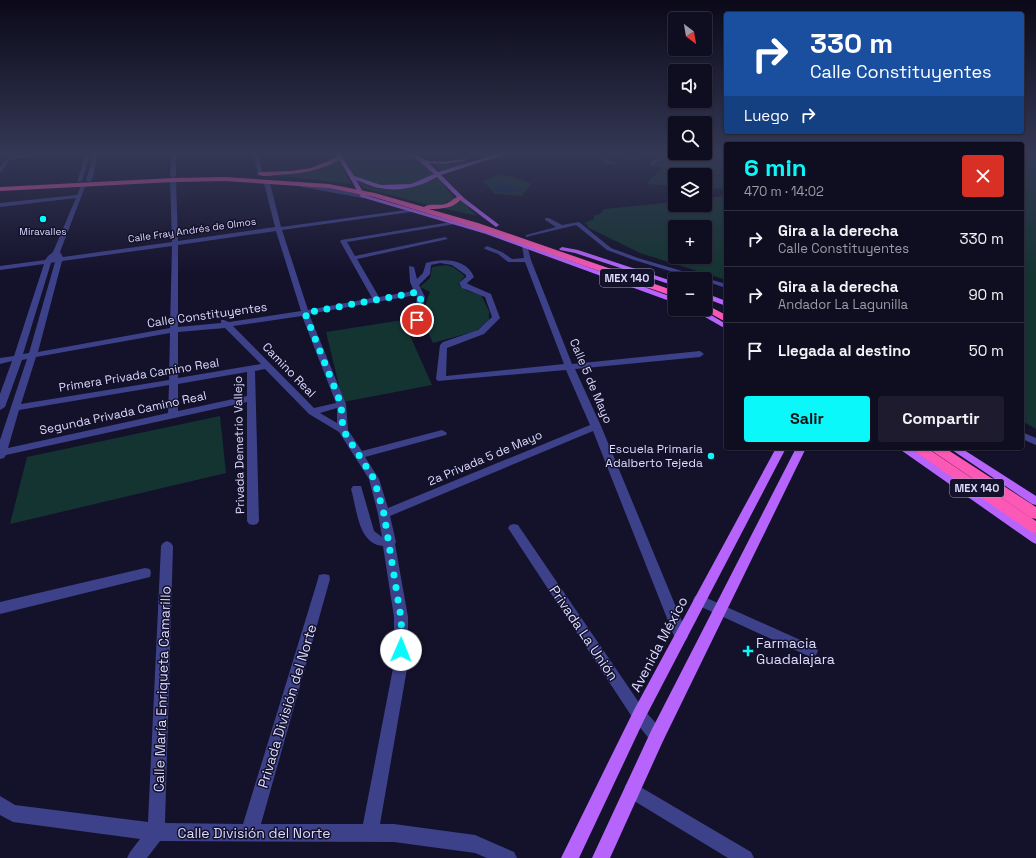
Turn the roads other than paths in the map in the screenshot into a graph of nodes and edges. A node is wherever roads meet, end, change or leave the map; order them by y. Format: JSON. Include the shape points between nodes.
{"nodes":[{"id":1,"x":174,"y":194,"type":"edge"},
{"id":2,"x":270,"y":194,"type":"edge"},
{"id":3,"x":370,"y":194,"type":"edge"},
{"id":4,"x":375,"y":194,"type":"edge"},
{"id":5,"x":457,"y":194,"type":"edge"},
{"id":6,"x":79,"y":196,"type":"joint"},
{"id":7,"x":460,"y":197,"type":"junction"},
{"id":8,"x":0,"y":205,"type":"edge"},
{"id":9,"x":434,"y":207,"type":"junction"},
{"id":10,"x":409,"y":208,"type":"junction"},
{"id":11,"x":547,"y":219,"type":"dead end"},
{"id":12,"x":455,"y":222,"type":"junction"},
{"id":13,"x":278,"y":226,"type":"junction"},
{"id":14,"x":496,"y":226,"type":"junction"},
{"id":15,"x":561,"y":227,"type":"junction"},
{"id":16,"x":445,"y":239,"type":"dead end"},
{"id":17,"x":175,"y":241,"type":"junction"},
{"id":18,"x":526,"y":241,"type":"junction"},
{"id":19,"x":487,"y":248,"type":"dead end"},
{"id":20,"x":562,"y":249,"type":"junction"},
{"id":21,"x":55,"y":257,"type":"junction"},
{"id":22,"x":354,"y":258,"type":"junction"},
{"id":23,"x":528,"y":260,"type":"junction"},
{"id":24,"x":583,"y":260,"type":"junction"},
{"id":25,"x":0,"y":264,"type":"edge"},
{"id":26,"x":410,"y":267,"type":"dead end"},
{"id":27,"x":0,"y":268,"type":"edge"},
{"id":28,"x":681,"y":272,"type":"edge"},
{"id":29,"x":712,"y":281,"type":"edge"},
{"id":30,"x":668,"y":282,"type":"edge"},
{"id":31,"x":724,"y":285,"type":"edge"},
{"id":32,"x":668,"y":287,"type":"edge"},
{"id":33,"x":417,"y":288,"type":"junction"},
{"id":34,"x":668,"y":291,"type":"edge"},
{"id":35,"x":376,"y":297,"type":"junction"},
{"id":36,"x":668,"y":298,"type":"edge"},
{"id":37,"x":712,"y":298,"type":"edge"},
{"id":38,"x":724,"y":303,"type":"edge"},
{"id":39,"x":712,"y":304,"type":"edge"},
{"id":40,"x":305,"y":310,"type":"junction"},
{"id":41,"x":724,"y":310,"type":"edge"},
{"id":42,"x":712,"y":311,"type":"edge"},
{"id":43,"x":276,"y":312,"type":"dead end"},
{"id":44,"x":707,"y":316,"type":"edge"},
{"id":45,"x":724,"y":318,"type":"edge"},
{"id":46,"x":417,"y":320,"type":"dead end"},
{"id":47,"x":224,"y":322,"type":"junction"},
{"id":48,"x":724,"y":326,"type":"edge"},
{"id":49,"x":174,"y":327,"type":"junction"},
{"id":50,"x":33,"y":353,"type":"junction"},
{"id":51,"x":700,"y":354,"type":"dead end"},
{"id":52,"x":18,"y":355,"type":"junction"},
{"id":53,"x":0,"y":356,"type":"edge"},
{"id":54,"x":0,"y":362,"type":"edge"},
{"id":55,"x":267,"y":366,"type":"junction"},
{"id":56,"x":569,"y":366,"type":"junction"},
{"id":57,"x":251,"y":369,"type":"junction"},
{"id":58,"x":173,"y":382,"type":"junction"},
{"id":59,"x":252,"y":398,"type":"junction"},
{"id":60,"x":341,"y":404,"type":"junction"},
{"id":61,"x":0,"y":407,"type":"edge"},
{"id":62,"x":16,"y":408,"type":"junction"},
{"id":63,"x":312,"y":412,"type":"junction"},
{"id":64,"x":173,"y":416,"type":"junction"},
{"id":65,"x":596,"y":426,"type":"junction"},
{"id":66,"x":343,"y":430,"type":"junction"},
{"id":67,"x":442,"y":433,"type":"dead end"},
{"id":68,"x":1024,"y":436,"type":"edge"},
{"id":69,"x":1036,"y":442,"type":"edge"},
{"id":70,"x":780,"y":450,"type":"edge"},
{"id":71,"x":800,"y":450,"type":"edge"},
{"id":72,"x":906,"y":450,"type":"edge"},
{"id":73,"x":921,"y":450,"type":"edge"},
{"id":74,"x":939,"y":450,"type":"edge"},
{"id":75,"x":957,"y":450,"type":"edge"},
{"id":76,"x":0,"y":454,"type":"edge"},
{"id":77,"x":360,"y":455,"type":"junction"},
{"id":78,"x":357,"y":489,"type":"dead end"},
{"id":79,"x":1036,"y":500,"type":"edge"},
{"id":80,"x":384,"y":514,"type":"junction"},
{"id":81,"x":1036,"y":514,"type":"edge"},
{"id":82,"x":253,"y":522,"type":"dead end"},
{"id":83,"x":514,"y":528,"type":"dead end"},
{"id":84,"x":1036,"y":528,"type":"edge"},
{"id":85,"x":1036,"y":539,"type":"edge"},
{"id":86,"x":390,"y":542,"type":"junction"},
{"id":87,"x":167,"y":546,"type":"dead end"},
{"id":88,"x":145,"y":573,"type":"dead end"},
{"id":89,"x":324,"y":578,"type":"dead end"},
{"id":90,"x":700,"y":600,"type":"junction"},
{"id":91,"x":0,"y":608,"type":"edge"},
{"id":92,"x":721,"y":610,"type":"junction"},
{"id":93,"x":681,"y":636,"type":"junction"},
{"id":94,"x":811,"y":651,"type":"dead end"},
{"id":95,"x":639,"y":715,"type":"junction"},
{"id":96,"x":657,"y":736,"type":"junction"},
{"id":97,"x":632,"y":790,"type":"junction"},
{"id":98,"x":0,"y":805,"type":"edge"},
{"id":99,"x":156,"y":832,"type":"junction"},
{"id":100,"x":249,"y":832,"type":"junction"},
{"id":101,"x":370,"y":833,"type":"junction"},
{"id":102,"x":136,"y":858,"type":"edge"},
{"id":103,"x":508,"y":858,"type":"edge"},
{"id":104,"x":570,"y":858,"type":"edge"},
{"id":105,"x":601,"y":858,"type":"edge"},
{"id":106,"x":745,"y":858,"type":"edge"}],
"edges":[{"from":1,"to":17,"type":"street"},
{"from":2,"to":13,"type":"street"},
{"from":3,"to":10,"type":"main road"},
{"from":4,"to":9,"type":"highway","number":"MEX 140"},
{"from":5,"to":7,"type":"main road"},
{"from":6,"to":8,"type":"street"},
{"from":6,"to":21,"type":"street"},
{"from":7,"to":9,"type":"highway","via":[[454,203]]},
{"from":7,"to":14,"type":"main road"},
{"from":9,"to":10,"type":"highway"},
{"from":9,"to":14,"type":"highway","number":"MEX 140"},
{"from":10,"to":12,"type":"main road"},
{"from":10,"to":13,"type":"street","name":"Calle Fray Andrés de Olmos"},
{"from":10,"to":24,"type":"highway","number":"MEX 140","via":[[498,232]]},
{"from":11,"to":15,"type":"street"},
{"from":12,"to":18,"type":"main road"},
{"from":12,"to":22,"type":"street","via":[[343,241]]},
{"from":13,"to":17,"type":"street","name":"Calle Fray Andrés de Olmos"},
{"from":13,"to":40,"type":"street"},
{"from":14,"to":18,"type":"highway","number":"MEX 140"},
{"from":15,"to":18,"type":"street"},
{"from":15,"to":28,"type":"street","via":[[577,223],[609,250]]},
{"from":16,"to":22,"type":"street"},
{"from":17,"to":21,"type":"street","name":"Calle Fray Andrés de Olmos"},
{"from":17,"to":49,"type":"street"},
{"from":18,"to":20,"type":"highway","number":"MEX 140"},
{"from":18,"to":23,"type":"street","name":"Calle 5 de Mayo"},
{"from":18,"to":36,"type":"main road"},
{"from":19,"to":23,"type":"street","via":[[500,253],[510,261]]},
{"from":20,"to":24,"type":"highway","number":"MEX 140"},
{"from":20,"to":30,"type":"main road","via":[[576,251]]},
{"from":21,"to":25,"type":"street","name":"Calle Fray Andrés de Olmos"},
{"from":21,"to":27,"type":"street","name":"Calle Fray Andrés de Olmos"},
{"from":21,"to":50,"type":"street"},
{"from":21,"to":52,"type":"street"},
{"from":22,"to":35,"type":"street"},
{"from":23,"to":56,"type":"street","name":"Calle 5 de Mayo"},
{"from":24,"to":32,"type":"highway","number":"MEX 140"},
{"from":24,"to":34,"type":"highway","number":"MEX 140"},
{"from":26,"to":33,"type":"street"},
{"from":29,"to":31,"type":"street"},
{"from":33,"to":35,"type":"street","name":"Calle Constituyentes"},
{"from":33,"to":46,"type":"street","via":[[421,297]]},
{"from":33,"to":56,"type":"street","via":[[426,274],[428,264],[449,261],[456,263],[470,276],[463,283],[465,286],[488,296],[496,315],[481,332],[443,346],[441,379]]},
{"from":35,"to":40,"type":"street","name":"Calle Constituyentes"},
{"from":37,"to":38,"type":"main road"},
{"from":39,"to":41,"type":"highway"},
{"from":40,"to":47,"type":"street","name":"Calle Constituyentes"},
{"from":40,"to":60,"type":"street"},
{"from":42,"to":45,"type":"highway"},
{"from":43,"to":47,"type":"street","name":"Calle Constituyentes"},
{"from":44,"to":48,"type":"main road"},
{"from":47,"to":49,"type":"street","name":"Calle Constituyentes"},
{"from":47,"to":55,"type":"street","name":"Camino Real"},
{"from":49,"to":50,"type":"street","name":"Calle Constituyentes"},
{"from":49,"to":58,"type":"street"},
{"from":50,"to":52,"type":"street","name":"Calle Constituyentes"},
{"from":50,"to":62,"type":"street"},
{"from":51,"to":56,"type":"street"},
{"from":52,"to":53,"type":"street","name":"Calle Constituyentes"},
{"from":52,"to":54,"type":"street","name":"Calle Constituyentes"},
{"from":52,"to":61,"type":"street"},
{"from":55,"to":57,"type":"street","name":"Primera Privada Camino Real"},
{"from":55,"to":63,"type":"street","name":"Camino Real"},
{"from":56,"to":65,"type":"street","name":"Calle 5 de Mayo"},
{"from":57,"to":58,"type":"street","name":"Primera Privada Camino Real"},
{"from":57,"to":59,"type":"street","name":"Privada Demetrio Vallejo"},
{"from":58,"to":62,"type":"street","name":"Primera Privada Camino Real"},
{"from":58,"to":64,"type":"street"},
{"from":59,"to":64,"type":"street","name":"Segunda Privada Camino Real"},
{"from":59,"to":82,"type":"street","name":"Privada Demetrio Vallejo"},
{"from":60,"to":63,"type":"street"},
{"from":60,"to":66,"type":"street"},
{"from":62,"to":76,"type":"street"},
{"from":63,"to":66,"type":"street","name":"Camino Real"},
{"from":64,"to":76,"type":"street","name":"Segunda Privada Camino Real"},
{"from":65,"to":80,"type":"street","name":"2a Privada 5 de Mayo"},
{"from":65,"to":93,"type":"street","name":"Calle 5 de Mayo"},
{"from":66,"to":77,"type":"street"},
{"from":67,"to":77,"type":"street"},
{"from":68,"to":69,"type":"street"},
{"from":70,"to":90,"type":"main road","name":"Avenida México"},
{"from":71,"to":92,"type":"main road"},
{"from":72,"to":85,"type":"main road"},
{"from":73,"to":84,"type":"highway","number":"MEX 140"},
{"from":74,"to":81,"type":"highway","number":"MEX 140"},
{"from":75,"to":79,"type":"main road"},
{"from":77,"to":80,"type":"street","via":[[374,479]]},
{"from":78,"to":86,"type":"street","via":[[369,533],[378,541]]},
{"from":80,"to":86,"type":"street"},
{"from":83,"to":95,"type":"street","name":"Privada La Unión"},
{"from":86,"to":101,"type":"street","via":[[401,618],[401,663]]},
{"from":87,"to":99,"type":"street","name":"Calle María Enriqueta Camarillo"},
{"from":88,"to":91,"type":"street"},
{"from":89,"to":100,"type":"street","name":"Privada División del Norte"},
{"from":90,"to":92,"type":"street"},
{"from":90,"to":93,"type":"main road","name":"Avenida México"},
{"from":92,"to":94,"type":"street"},
{"from":92,"to":96,"type":"main road"},
{"from":93,"to":95,"type":"main road","name":"Avenida México"},
{"from":95,"to":96,"type":"street","name":"Privada La Unión"},
{"from":95,"to":104,"type":"main road","name":"Avenida México"},
{"from":96,"to":97,"type":"main road"},
{"from":97,"to":105,"type":"main road"},
{"from":97,"to":106,"type":"street"},
{"from":98,"to":99,"type":"street","name":"Calle División del Norte","via":[[13,813]]},
{"from":99,"to":100,"type":"street","name":"Calle División del Norte"},
{"from":99,"to":102,"type":"street"},
{"from":100,"to":101,"type":"street","name":"Calle División del Norte"},
{"from":101,"to":103,"type":"street","name":"Calle División del Norte","via":[[394,833],[474,844]]}]}
